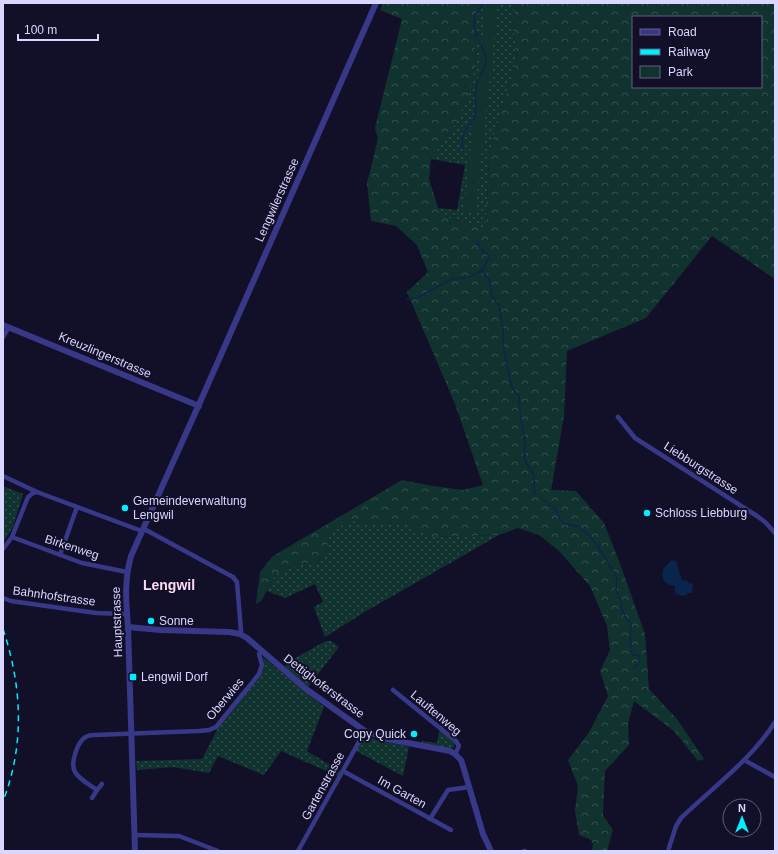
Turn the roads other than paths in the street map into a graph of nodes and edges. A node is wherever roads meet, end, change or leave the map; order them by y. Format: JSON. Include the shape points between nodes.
{"nodes":[{"id":1,"x":376,"y":3,"type":"edge"},
{"id":2,"x":6,"y":326,"type":"edge"},
{"id":3,"x":3,"y":337,"type":"edge"},
{"id":4,"x":198,"y":406,"type":"junction"},
{"id":5,"x":618,"y":417,"type":"dead end"},
{"id":6,"x":3,"y":476,"type":"edge"},
{"id":7,"x":37,"y":492,"type":"junction"},
{"id":8,"x":77,"y":507,"type":"junction"},
{"id":9,"x":143,"y":530,"type":"junction"},
{"id":10,"x":775,"y":533,"type":"edge"},
{"id":11,"x":12,"y":538,"type":"junction"},
{"id":12,"x":3,"y":549,"type":"edge"},
{"id":13,"x":60,"y":555,"type":"junction"},
{"id":14,"x":127,"y":572,"type":"junction"},
{"id":15,"x":3,"y":598,"type":"edge"},
{"id":16,"x":127,"y":614,"type":"junction"},
{"id":17,"x":128,"y":627,"type":"junction"},
{"id":18,"x":240,"y":634,"type":"junction"},
{"id":19,"x":262,"y":651,"type":"junction"},
{"id":20,"x":393,"y":690,"type":"dead end"},
{"id":21,"x":775,"y":722,"type":"edge"},
{"id":22,"x":365,"y":731,"type":"junction"},
{"id":23,"x":131,"y":733,"type":"junction"},
{"id":24,"x":455,"y":754,"type":"junction"},
{"id":25,"x":744,"y":760,"type":"junction"},
{"id":26,"x":344,"y":771,"type":"junction"},
{"id":27,"x":775,"y":777,"type":"edge"},
{"id":28,"x":102,"y":784,"type":"dead end"},
{"id":29,"x":469,"y":787,"type":"junction"},
{"id":30,"x":97,"y":790,"type":"junction"},
{"id":31,"x":92,"y":798,"type":"dead end"},
{"id":32,"x":430,"y":819,"type":"junction"},
{"id":33,"x":451,"y":830,"type":"dead end"},
{"id":34,"x":134,"y":835,"type":"junction"},
{"id":35,"x":135,"y":851,"type":"edge"},
{"id":36,"x":218,"y":851,"type":"edge"},
{"id":37,"x":298,"y":851,"type":"edge"},
{"id":38,"x":491,"y":851,"type":"edge"},
{"id":39,"x":668,"y":851,"type":"edge"}],
"edges":[{"from":1,"to":4,"type":"street","name":"Lengwilerstrasse"},
{"from":2,"to":3,"type":"street"},
{"from":2,"to":4,"type":"street","name":"Kreuzlingerstrasse"},
{"from":4,"to":9,"type":"street","name":"Hauptstrasse"},
{"from":5,"to":10,"type":"street","name":"Liebburgstrasse","via":[[634,438],[758,516]]},
{"from":6,"to":7,"type":"street"},
{"from":7,"to":8,"type":"street"},
{"from":7,"to":11,"type":"street","via":[[28,496]]},
{"from":8,"to":9,"type":"street"},
{"from":8,"to":13,"type":"street"},
{"from":9,"to":14,"type":"street","name":"Hauptstrasse","via":[[133,549]]},
{"from":9,"to":18,"type":"street","via":[[233,576],[237,582]]},
{"from":11,"to":12,"type":"street"},
{"from":11,"to":13,"type":"street","name":"Birkenweg"},
{"from":13,"to":14,"type":"street","name":"Birkenweg","via":[[82,563]]},
{"from":14,"to":16,"type":"street","name":"Hauptstrasse"},
{"from":15,"to":16,"type":"street","name":"Bahnhofstrasse","via":[[96,613]]},
{"from":16,"to":17,"type":"street","name":"Hauptstrasse"},
{"from":17,"to":18,"type":"street","name":"Dettighoferstrasse"},
{"from":17,"to":23,"type":"street","name":"Hauptstrasse"},
{"from":18,"to":19,"type":"street","name":"Dettighoferstrasse"},
{"from":19,"to":22,"type":"street","name":"Dettighoferstrasse","via":[[317,698]]},
{"from":19,"to":23,"type":"street","name":"Oberwies","via":[[259,654],[262,665],[259,674],[216,727],[199,731]]},
{"from":20,"to":24,"type":"street","name":"Lauftenweg","via":[[456,741],[459,746]]},
{"from":21,"to":25,"type":"street"},
{"from":22,"to":24,"type":"street","name":"Dettighoferstrasse"},
{"from":22,"to":26,"type":"street","name":"Gartenstrasse"},
{"from":23,"to":30,"type":"street","name":"Oberwies","via":[[90,735],[82,740],[77,748],[73,762],[74,771]]},
{"from":23,"to":34,"type":"street","name":"Hauptstrasse"},
{"from":24,"to":29,"type":"street","via":[[461,760]]},
{"from":25,"to":27,"type":"street"},
{"from":25,"to":39,"type":"street","via":[[681,818]]},
{"from":26,"to":32,"type":"street","name":"Im Garten"},
{"from":26,"to":37,"type":"street","name":"Gartenstrasse"},
{"from":28,"to":30,"type":"street"},
{"from":29,"to":32,"type":"street","via":[[448,790]]},
{"from":29,"to":38,"type":"street","via":[[483,834]]},
{"from":30,"to":31,"type":"street"},
{"from":32,"to":33,"type":"street","name":"Im Garten"},
{"from":34,"to":35,"type":"street","name":"Hauptstrasse"},
{"from":34,"to":36,"type":"street","via":[[179,836]]}]}
